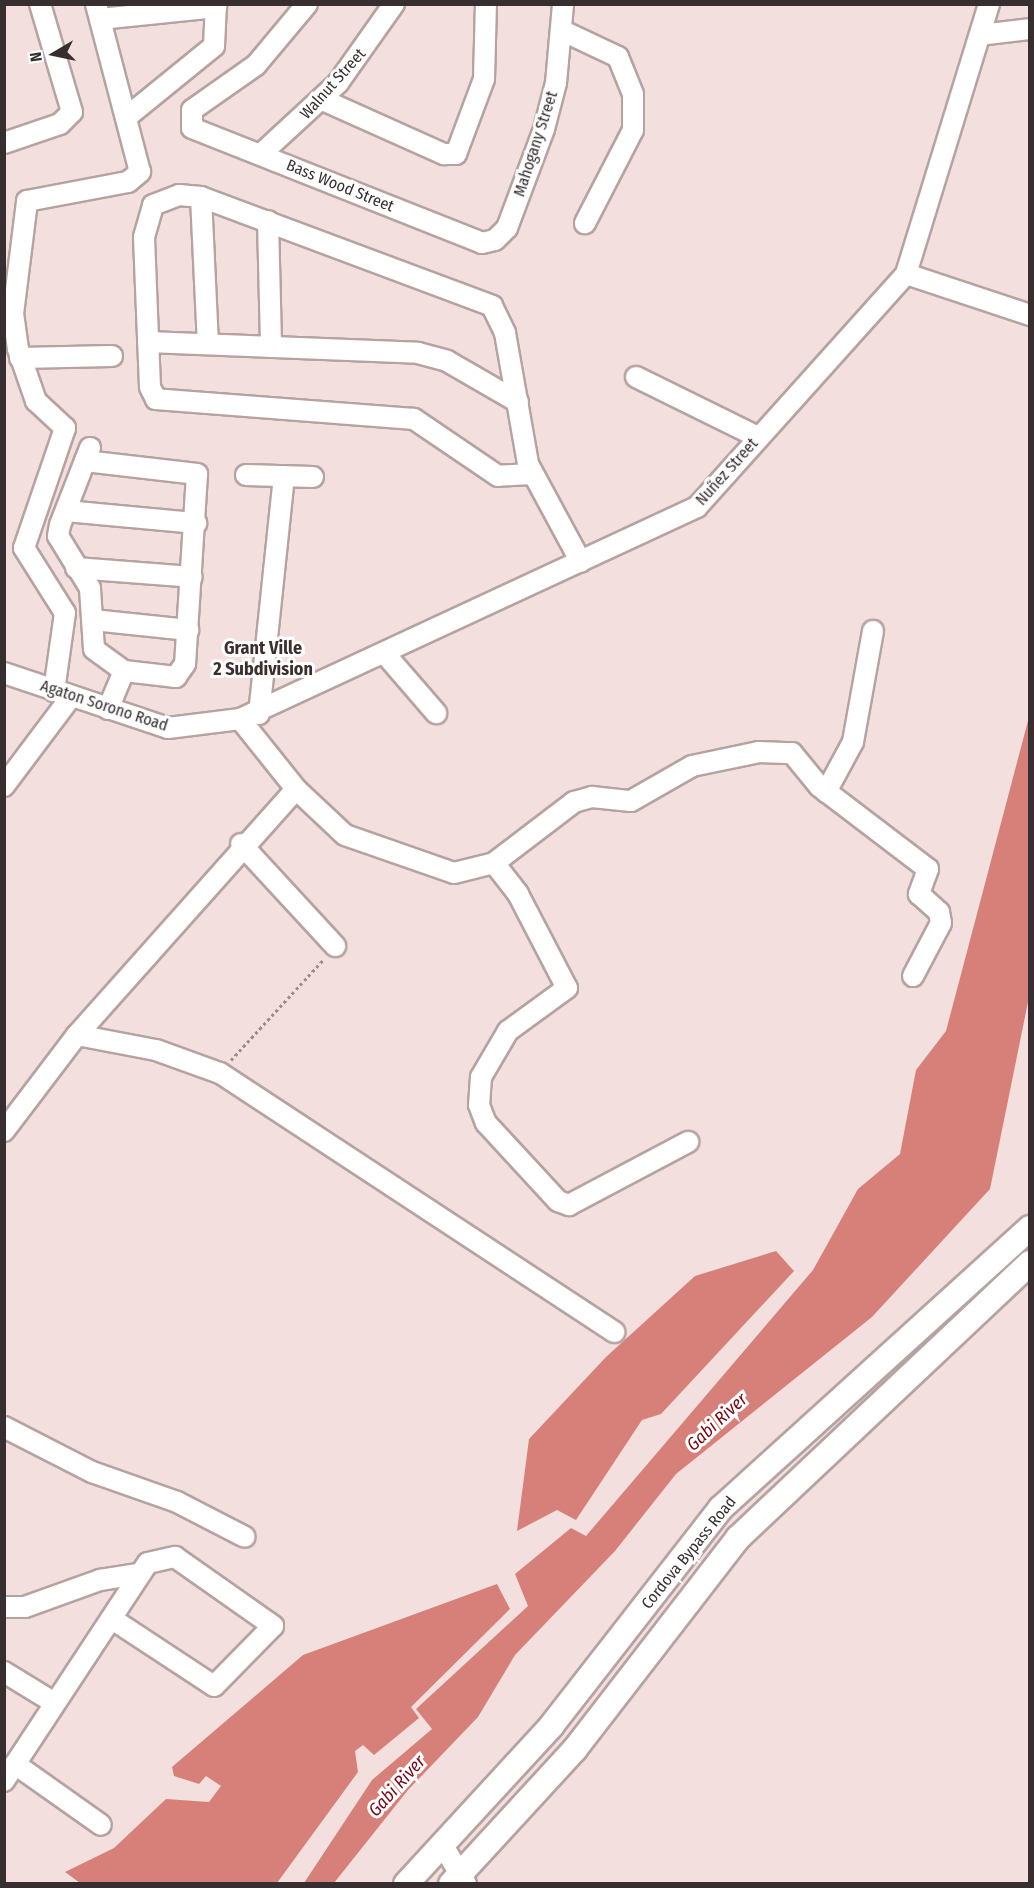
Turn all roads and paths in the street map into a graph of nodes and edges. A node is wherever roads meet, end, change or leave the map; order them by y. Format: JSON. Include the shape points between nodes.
{"nodes":[{"id":1,"x":40,"y":4,"type":"edge"},
{"id":2,"x":306,"y":4,"type":"edge"},
{"id":3,"x":394,"y":4,"type":"edge"},
{"id":4,"x":486,"y":4,"type":"edge"},
{"id":5,"x":562,"y":4,"type":"edge"},
{"id":6,"x":989,"y":4,"type":"edge"},
{"id":7,"x":216,"y":6,"type":"edge"},
{"id":8,"x":98,"y":12,"type":"edge"},
{"id":9,"x":1029,"y":29,"type":"edge"},
{"id":10,"x":563,"y":32,"type":"junction"},
{"id":11,"x":980,"y":35,"type":"junction"},
{"id":12,"x":323,"y":100,"type":"junction"},
{"id":13,"x":128,"y":116,"type":"junction"},
{"id":14,"x":4,"y":143,"type":"edge"},
{"id":15,"x":261,"y":154,"type":"junction"},
{"id":16,"x":201,"y":197,"type":"junction"},
{"id":17,"x":268,"y":221,"type":"junction"},
{"id":18,"x":585,"y":223,"type":"dead end"},
{"id":19,"x":495,"y":240,"type":"joint"},
{"id":20,"x":906,"y":274,"type":"junction"},
{"id":21,"x":1029,"y":315,"type":"edge"},
{"id":22,"x":148,"y":342,"type":"junction"},
{"id":23,"x":208,"y":344,"type":"junction"},
{"id":24,"x":271,"y":347,"type":"junction"},
{"id":25,"x":112,"y":356,"type":"dead end"},
{"id":26,"x":20,"y":358,"type":"junction"},
{"id":27,"x":636,"y":376,"type":"dead end"},
{"id":28,"x":518,"y":402,"type":"junction"},
{"id":29,"x":758,"y":437,"type":"junction"},
{"id":30,"x":532,"y":474,"type":"junction"},
{"id":31,"x":246,"y":475,"type":"dead end"},
{"id":32,"x":284,"y":476,"type":"junction"},
{"id":33,"x":312,"y":477,"type":"dead end"},
{"id":34,"x":66,"y":511,"type":"junction"},
{"id":35,"x":196,"y":523,"type":"junction"},
{"id":36,"x":580,"y":562,"type":"junction"},
{"id":37,"x":76,"y":568,"type":"junction"},
{"id":38,"x":192,"y":577,"type":"junction"},
{"id":39,"x":93,"y":620,"type":"junction"},
{"id":40,"x":188,"y":630,"type":"junction"},
{"id":41,"x":873,"y":631,"type":"dead end"},
{"id":42,"x":386,"y":655,"type":"junction"},
{"id":43,"x":124,"y":671,"type":"junction"},
{"id":44,"x":4,"y":673,"type":"edge"},
{"id":45,"x":62,"y":694,"type":"junction"},
{"id":46,"x":108,"y":709,"type":"junction"},
{"id":47,"x":436,"y":713,"type":"dead end"},
{"id":48,"x":250,"y":716,"type":"junction"},
{"id":49,"x":4,"y":786,"type":"edge"},
{"id":50,"x":296,"y":789,"type":"junction"},
{"id":51,"x":826,"y":792,"type":"junction"},
{"id":52,"x":241,"y":844,"type":"junction"},
{"id":53,"x":494,"y":863,"type":"junction"},
{"id":54,"x":336,"y":946,"type":"joint"},
{"id":55,"x":913,"y":976,"type":"dead end"},
{"id":56,"x":76,"y":1035,"type":"junction"},
{"id":57,"x":220,"y":1073,"type":"junction"},
{"id":58,"x":4,"y":1131,"type":"edge"},
{"id":59,"x":688,"y":1142,"type":"dead end"},
{"id":60,"x":1029,"y":1228,"type":"edge"},
{"id":61,"x":1029,"y":1263,"type":"edge"},
{"id":62,"x":614,"y":1332,"type":"dead end"},
{"id":63,"x":4,"y":1427,"type":"edge"},
{"id":64,"x":246,"y":1537,"type":"dead end"},
{"id":65,"x":137,"y":1574,"type":"junction"},
{"id":66,"x":4,"y":1607,"type":"edge"},
{"id":67,"x":115,"y":1621,"type":"junction"},
{"id":68,"x":4,"y":1672,"type":"edge"},
{"id":69,"x":53,"y":1702,"type":"junction"},
{"id":70,"x":10,"y":1773,"type":"edge"},
{"id":71,"x":101,"y":1825,"type":"dead end"},
{"id":72,"x":442,"y":1844,"type":"junction"},
{"id":73,"x":459,"y":1880,"type":"edge"},
{"id":74,"x":406,"y":1884,"type":"edge"}],
"edges":[{"from":1,"to":14,"type":"street","via":[[72,107],[65,121]]},
{"from":2,"to":15,"type":"street","name":"Bass Wood Street","via":[[256,65],[195,107],[189,122],[199,132]]},
{"from":3,"to":12,"type":"street","name":"Walnut Street"},
{"from":4,"to":12,"type":"street","via":[[484,79],[456,154],[444,154]]},
{"from":5,"to":10,"type":"street","name":"Mahogany Street"},
{"from":6,"to":11,"type":"street","name":"Nuñez Street"},
{"from":7,"to":8,"type":"street"},
{"from":7,"to":13,"type":"street","via":[[214,46]]},
{"from":8,"to":13,"type":"street"},
{"from":9,"to":11,"type":"street"},
{"from":10,"to":18,"type":"street","via":[[618,57],[633,94],[633,130]]},
{"from":10,"to":19,"type":"street","name":"Mahogany Street","via":[[544,129],[507,228]]},
{"from":11,"to":20,"type":"street","name":"Nuñez Street"},
{"from":12,"to":15,"type":"street","name":"Walnut Street"},
{"from":13,"to":26,"type":"street","via":[[141,162],[138,177],[38,196],[23,207],[13,314]]},
{"from":15,"to":19,"type":"street","name":"Bass Wood Street","via":[[475,241]]},
{"from":16,"to":17,"type":"street"},
{"from":16,"to":22,"type":"street","via":[[170,197],[153,205],[147,216]]},
{"from":16,"to":23,"type":"street"},
{"from":17,"to":24,"type":"street"},
{"from":17,"to":28,"type":"street","via":[[485,302],[502,324]]},
{"from":20,"to":21,"type":"street"},
{"from":20,"to":29,"type":"street","name":"Nuñez Street"},
{"from":22,"to":23,"type":"street"},
{"from":22,"to":30,"type":"street","via":[[150,387],[161,402],[414,419],[498,476]]},
{"from":23,"to":24,"type":"street"},
{"from":24,"to":28,"type":"street","via":[[430,355]]},
{"from":25,"to":26,"type":"street"},
{"from":26,"to":45,"type":"street","via":[[41,409],[65,428],[24,548],[65,614]]},
{"from":27,"to":29,"type":"street"},
{"from":28,"to":30,"type":"street"},
{"from":29,"to":36,"type":"street","name":"Nuñez Street","via":[[697,507]]},
{"from":30,"to":36,"type":"street"},
{"from":31,"to":32,"type":"street"},
{"from":32,"to":33,"type":"street"},
{"from":32,"to":48,"type":"street"},
{"from":34,"to":35,"type":"street"},
{"from":34,"to":35,"type":"street","via":[[87,454],[193,470],[198,480]]},
{"from":34,"to":37,"type":"street","via":[[58,536]]},
{"from":35,"to":38,"type":"street"},
{"from":36,"to":42,"type":"street","name":"Nuñez Street"},
{"from":37,"to":38,"type":"street"},
{"from":37,"to":39,"type":"street","via":[[90,588]]},
{"from":38,"to":40,"type":"street"},
{"from":39,"to":40,"type":"street"},
{"from":39,"to":43,"type":"street","via":[[96,654]]},
{"from":40,"to":43,"type":"street","via":[[180,675]]},
{"from":41,"to":51,"type":"street","via":[[853,741]]},
{"from":42,"to":47,"type":"street"},
{"from":42,"to":48,"type":"street","name":"Nuñez Street"},
{"from":43,"to":46,"type":"street"},
{"from":44,"to":45,"type":"street","name":"Agaton Sorono Road"},
{"from":45,"to":46,"type":"street","name":"Agaton Sorono Road"},
{"from":45,"to":49,"type":"street"},
{"from":46,"to":48,"type":"street","name":"Agaton Sorono Road","via":[[168,728]]},
{"from":48,"to":50,"type":"street"},
{"from":50,"to":52,"type":"street"},
{"from":50,"to":53,"type":"street","via":[[345,835],[454,873]]},
{"from":51,"to":53,"type":"street","via":[[792,753],[759,752],[692,766],[631,801],[592,797],[574,802]]},
{"from":51,"to":55,"type":"street","via":[[928,869],[919,894],[939,912],[941,923]]},
{"from":52,"to":54,"type":"street"},
{"from":52,"to":56,"type":"street"},
{"from":53,"to":59,"type":"street","via":[[518,894],[567,988],[508,1031],[486,1068],[479,1105],[486,1124],[543,1186],[569,1205]]},
{"from":54,"to":57,"type":"path"},
{"from":56,"to":57,"type":"street","via":[[156,1050]]},
{"from":56,"to":58,"type":"street"},
{"from":57,"to":62,"type":"street"},
{"from":60,"to":72,"type":"main road","name":"Cordova Bypass Road","via":[[722,1508],[552,1725]]},
{"from":61,"to":73,"type":"main road","name":"Cordova Bypass Road","via":[[738,1538],[575,1749]]},
{"from":63,"to":64,"type":"street","via":[[92,1472],[177,1502]]},
{"from":65,"to":66,"type":"street","via":[[100,1580],[25,1607]]},
{"from":65,"to":67,"type":"street"},
{"from":65,"to":67,"type":"street","via":[[148,1563],[175,1557],[271,1620],[271,1632],[214,1686]]},
{"from":67,"to":69,"type":"street","via":[[104,1628]]},
{"from":68,"to":69,"type":"street"},
{"from":69,"to":70,"type":"street"},
{"from":70,"to":71,"type":"street"},
{"from":72,"to":73,"type":"street"},
{"from":72,"to":74,"type":"main road","name":"Cordova Bypass Road"}]}
